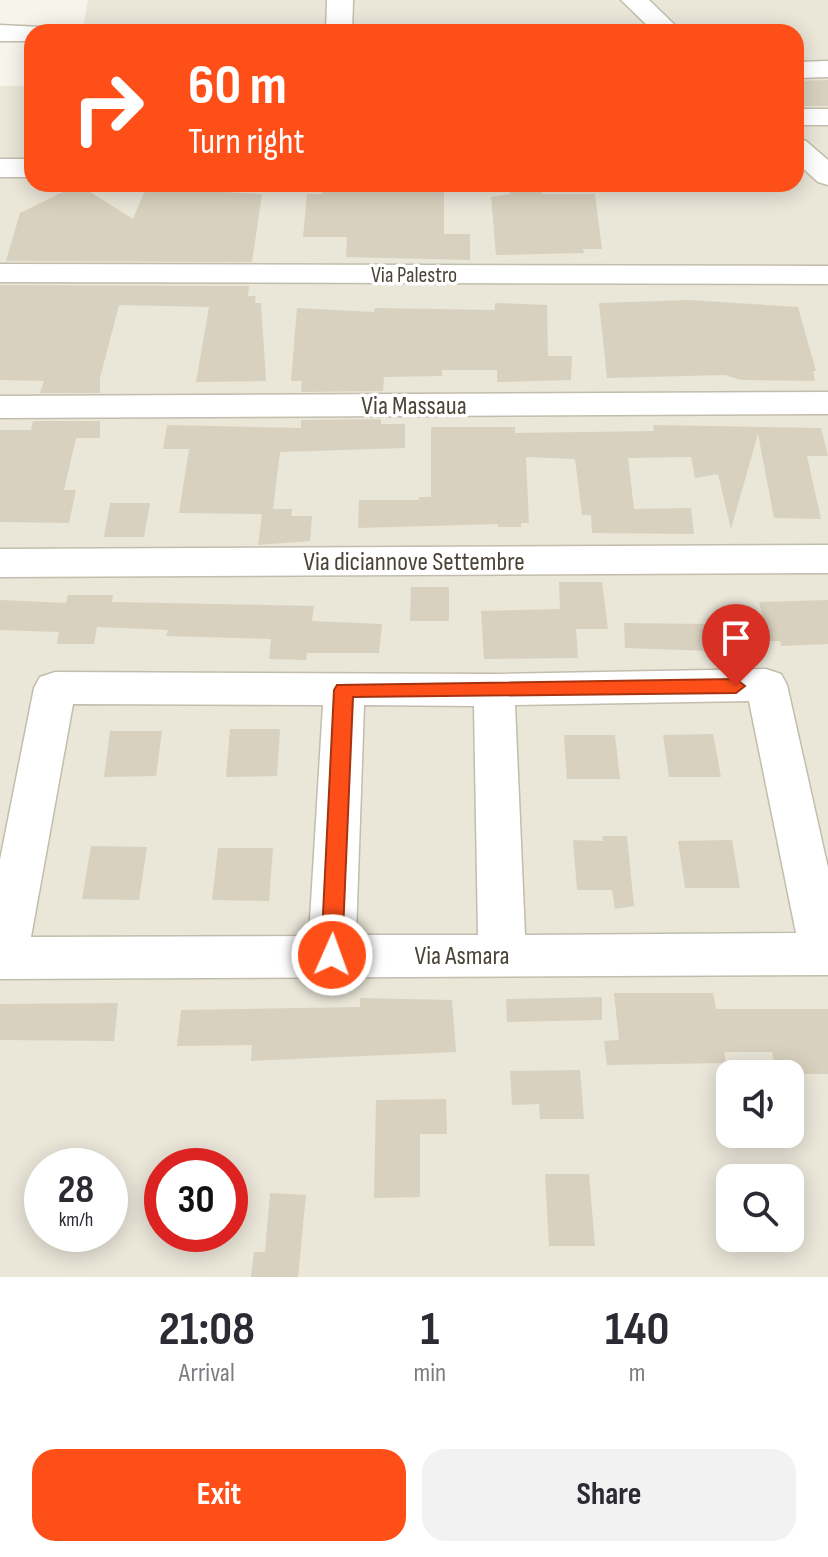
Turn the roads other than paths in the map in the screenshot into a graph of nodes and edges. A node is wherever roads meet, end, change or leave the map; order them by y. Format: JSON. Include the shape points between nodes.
{"nodes":[{"id":1,"x":340,"y":0,"type":"edge"},
{"id":2,"x":634,"y":0,"type":"edge"},
{"id":3,"x":339,"y":24,"type":"edge"},
{"id":4,"x":660,"y":24,"type":"edge"},
{"id":5,"x":0,"y":33,"type":"edge"},
{"id":6,"x":24,"y":33,"type":"edge"},
{"id":7,"x":828,"y":69,"type":"edge"},
{"id":8,"x":804,"y":70,"type":"edge"},
{"id":9,"x":804,"y":117,"type":"edge"},
{"id":10,"x":828,"y":117,"type":"edge"},
{"id":11,"x":0,"y":168,"type":"edge"},
{"id":12,"x":24,"y":168,"type":"edge"},
{"id":13,"x":0,"y":273,"type":"edge"},
{"id":14,"x":828,"y":275,"type":"edge"},
{"id":15,"x":828,"y":403,"type":"edge"},
{"id":16,"x":0,"y":407,"type":"edge"},
{"id":17,"x":828,"y":559,"type":"edge"},
{"id":18,"x":0,"y":563,"type":"edge"},
{"id":19,"x":344,"y":690,"type":"junction"},
{"id":20,"x":494,"y":690,"type":"junction"},
{"id":21,"x":826,"y":954,"type":"edge"},
{"id":22,"x":332,"y":955,"type":"junction"},
{"id":23,"x":502,"y":955,"type":"junction"},
{"id":24,"x":2,"y":958,"type":"edge"}],
"edges":[{"from":1,"to":3,"type":"street"},
{"from":2,"to":4,"type":"street"},
{"from":5,"to":6,"type":"street"},
{"from":7,"to":8,"type":"street"},
{"from":9,"to":10,"type":"street"},
{"from":11,"to":12,"type":"street"},
{"from":13,"to":14,"type":"street","name":"Via Palestro"},
{"from":15,"to":16,"type":"street","name":"Via Massaua"},
{"from":17,"to":18,"type":"street","name":"Via diciannove Settembre"},
{"from":19,"to":20,"type":"street"},
{"from":19,"to":22,"type":"street"},
{"from":19,"to":24,"type":"street","via":[[55,688]]},
{"from":20,"to":21,"type":"street","via":[[766,685]]},
{"from":20,"to":23,"type":"street"},
{"from":21,"to":23,"type":"street","name":"Via Asmara"},
{"from":22,"to":23,"type":"street","name":"Via Asmara"},
{"from":22,"to":24,"type":"street","name":"Via Asmara"}]}
